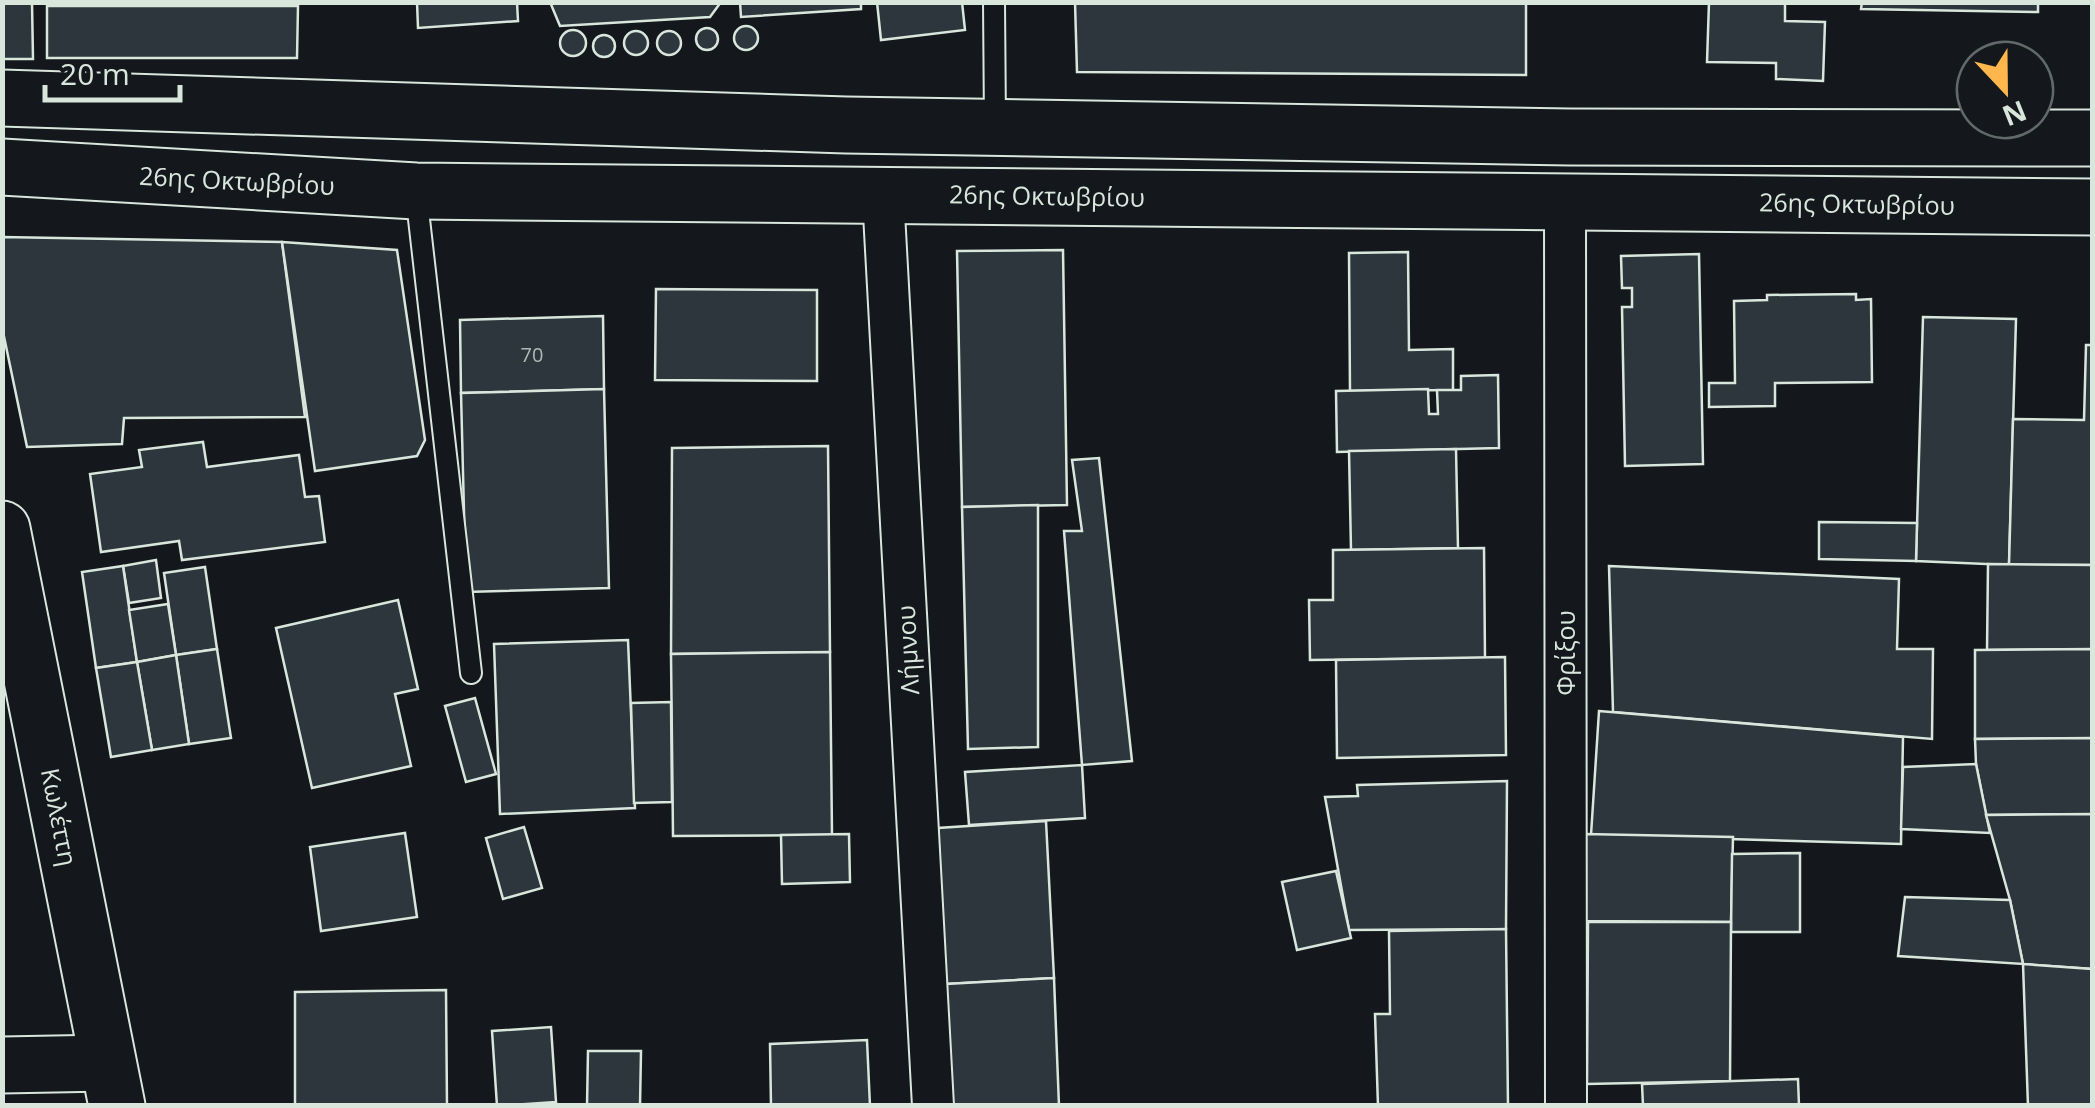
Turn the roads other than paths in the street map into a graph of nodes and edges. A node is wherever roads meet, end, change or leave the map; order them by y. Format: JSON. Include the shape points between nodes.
{"nodes":[{"id":1,"x":994,"y":2,"type":"edge"},
{"id":2,"x":2,"y":98,"type":"edge"},
{"id":3,"x":996,"y":127,"type":"junction"},
{"id":4,"x":2092,"y":138,"type":"edge"},
{"id":5,"x":2,"y":167,"type":"edge"},
{"id":6,"x":416,"y":191,"type":"junction"},
{"id":7,"x":882,"y":195,"type":"junction"},
{"id":8,"x":1566,"y":201,"type":"junction"},
{"id":9,"x":2092,"y":207,"type":"edge"},
{"id":10,"x":2,"y":529,"type":"edge"},
{"id":11,"x":471,"y":673,"type":"dead end"},
{"id":12,"x":2,"y":1065,"type":"edge"},
{"id":13,"x":112,"y":1084,"type":"edge"},
{"id":14,"x":934,"y":1106,"type":"edge"},
{"id":15,"x":1566,"y":1106,"type":"edge"}],
"edges":[{"from":1,"to":3,"type":"lane"},
{"from":2,"to":3,"type":"main road"},
{"from":3,"to":4,"type":"main road"},
{"from":5,"to":6,"type":"main road","name":"26ης Οκτωβρίου"},
{"from":6,"to":7,"type":"main road","name":"26ης Οκτωβρίου"},
{"from":6,"to":11,"type":"lane"},
{"from":7,"to":8,"type":"main road","name":"26ης Οκτωβρίου"},
{"from":7,"to":14,"type":"street","name":"Λήμνου"},
{"from":8,"to":9,"type":"main road","name":"26ης Οκτωβρίου"},
{"from":8,"to":15,"type":"street","name":"Φρίξου"},
{"from":10,"to":13,"type":"main road","name":"Κωλέττη"},
{"from":12,"to":13,"type":"main road"}]}
